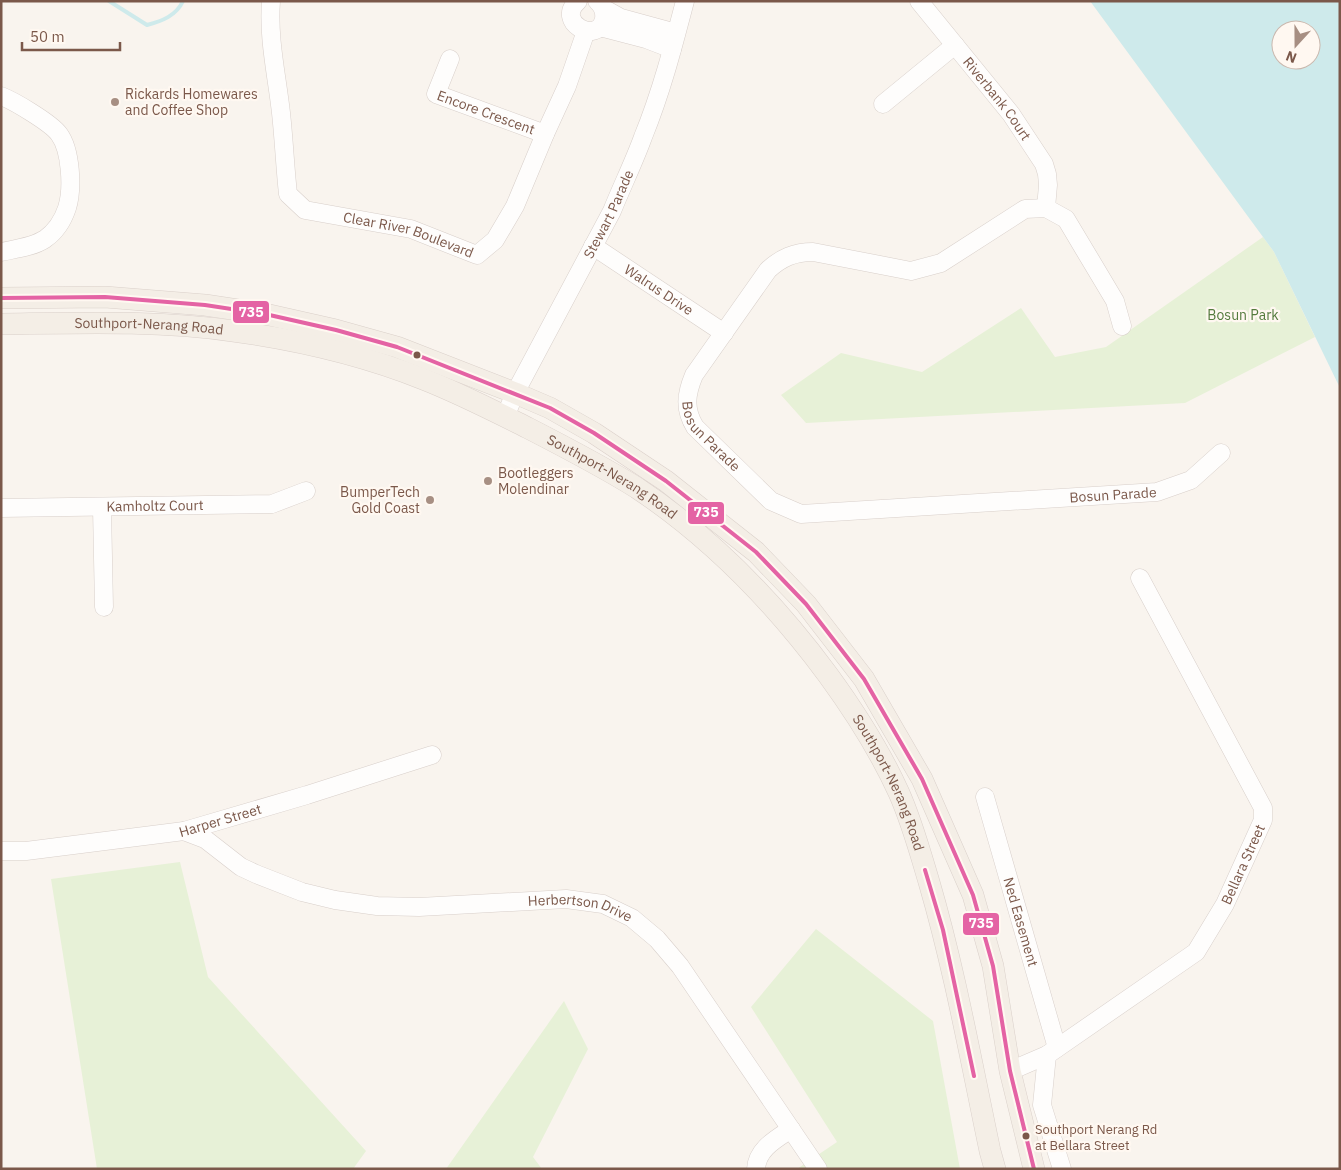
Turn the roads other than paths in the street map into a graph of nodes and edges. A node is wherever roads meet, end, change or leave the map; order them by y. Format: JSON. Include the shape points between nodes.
{"nodes":[{"id":1,"x":271,"y":1,"type":"edge"},
{"id":2,"x":578,"y":1,"type":"edge"},
{"id":3,"x":685,"y":1,"type":"edge"},
{"id":4,"x":919,"y":1,"type":"edge"},
{"id":5,"x":600,"y":4,"type":"edge"},
{"id":6,"x":593,"y":29,"type":"junction"},
{"id":7,"x":674,"y":41,"type":"junction"},
{"id":8,"x":955,"y":45,"type":"junction"},
{"id":9,"x":450,"y":58,"type":"dead end"},
{"id":10,"x":1,"y":96,"type":"edge"},
{"id":11,"x":883,"y":104,"type":"dead end"},
{"id":12,"x":545,"y":134,"type":"junction"},
{"id":13,"x":1046,"y":208,"type":"junction"},
{"id":14,"x":593,"y":246,"type":"junction"},
{"id":15,"x":1,"y":252,"type":"edge"},
{"id":16,"x":1,"y":298,"type":"edge"},
{"id":17,"x":1,"y":324,"type":"edge"},
{"id":18,"x":1122,"y":326,"type":"dead end"},
{"id":19,"x":724,"y":333,"type":"junction"},
{"id":20,"x":515,"y":393,"type":"junction"},
{"id":21,"x":506,"y":417,"type":"junction"},
{"id":22,"x":1221,"y":453,"type":"dead end"},
{"id":23,"x":306,"y":491,"type":"dead end"},
{"id":24,"x":1,"y":508,"type":"edge"},
{"id":25,"x":102,"y":508,"type":"junction"},
{"id":26,"x":1140,"y":578,"type":"dead end"},
{"id":27,"x":104,"y":607,"type":"dead end"},
{"id":28,"x":432,"y":755,"type":"dead end"},
{"id":29,"x":985,"y":797,"type":"dead end"},
{"id":30,"x":184,"y":831,"type":"junction"},
{"id":31,"x":1,"y":852,"type":"edge"},
{"id":32,"x":1052,"y":1052,"type":"junction"},
{"id":33,"x":1010,"y":1071,"type":"junction"},
{"id":34,"x":791,"y":1129,"type":"junction"},
{"id":35,"x":756,"y":1169,"type":"edge"},
{"id":36,"x":818,"y":1169,"type":"edge"},
{"id":37,"x":995,"y":1169,"type":"edge"},
{"id":38,"x":1034,"y":1169,"type":"edge"},
{"id":39,"x":1062,"y":1169,"type":"edge"}],
"edges":[{"from":1,"to":12,"type":"street","name":"Clear River Boulevard","via":[[273,60],[288,194],[305,210],[411,229],[477,255],[495,240],[515,206]]},
{"from":2,"to":6,"type":"street","via":[[571,18],[576,27]]},
{"from":3,"to":7,"type":"street","name":"Stewart Parade"},
{"from":4,"to":8,"type":"street","name":"Riverbank Court"},
{"from":5,"to":6,"type":"street","name":"Clear River Boulevard","via":[[604,18]]},
{"from":5,"to":7,"type":"street","via":[[621,18]]},
{"from":6,"to":7,"type":"street"},
{"from":6,"to":12,"type":"street","name":"Clear River Boulevard"},
{"from":7,"to":14,"type":"street","name":"Stewart Parade","via":[[644,136],[612,211]]},
{"from":8,"to":11,"type":"street"},
{"from":8,"to":13,"type":"street","name":"Riverbank Court","via":[[1011,114],[1044,164],[1048,185]]},
{"from":9,"to":12,"type":"street","name":"Encore Crescent","via":[[436,94]]},
{"from":10,"to":15,"type":"street","via":[[59,134],[68,157],[70,182],[66,210],[55,229],[36,243]]},
{"from":13,"to":18,"type":"street","via":[[1066,219],[1115,301]]},
{"from":13,"to":19,"type":"street","name":"Bosun Parade","via":[[1026,209],[941,263],[911,271],[813,252],[792,254],[768,270]]},
{"from":14,"to":19,"type":"street","name":"Walrus Drive"},
{"from":14,"to":20,"type":"street","name":"Stewart Parade"},
{"from":16,"to":20,"type":"main road","name":"Southport-Nerang Road","via":[[149,300],[265,314],[397,347]]},
{"from":17,"to":21,"type":"main road","name":"Southport-Nerang Road","via":[[201,326],[266,336],[374,362],[423,379]]},
{"from":19,"to":22,"type":"street","name":"Bosun Parade","via":[[694,375],[687,402],[689,417],[771,501],[801,514],[1157,492],[1191,480]]},
{"from":20,"to":21,"type":"street","name":"Stewart Parade"},
{"from":20,"to":33,"type":"main road","name":"Southport-Nerang Road","via":[[550,408],[636,460],[756,552],[806,604],[864,679],[922,779],[973,895],[992,966]]},
{"from":21,"to":37,"type":"main road","name":"Southport-Nerang Road","via":[[635,487],[695,531],[770,603],[854,710],[898,790],[916,839],[943,930]]},
{"from":23,"to":25,"type":"street","name":"Kamholtz Court","via":[[272,504]]},
{"from":24,"to":25,"type":"street","name":"Kamholtz Court"},
{"from":25,"to":27,"type":"street"},
{"from":26,"to":32,"type":"street","name":"Bellara Street","via":[[1262,808],[1263,820],[1225,904],[1196,952]]},
{"from":28,"to":30,"type":"street","name":"Harper Street"},
{"from":29,"to":32,"type":"street","name":"Ned Easement"},
{"from":30,"to":31,"type":"street","name":"Harper Street"},
{"from":30,"to":34,"type":"street","name":"Herbertson Drive","via":[[205,839],[241,867],[302,892],[335,900],[376,906],[419,907],[566,899],[603,904],[632,918],[657,939],[680,966]]},
{"from":32,"to":33,"type":"street","name":"Bellara Street"},
{"from":32,"to":39,"type":"street","via":[[1042,1105]]},
{"from":33,"to":38,"type":"main road","name":"Southport-Nerang Road"},
{"from":34,"to":35,"type":"street","via":[[764,1148]]},
{"from":34,"to":36,"type":"street","name":"Herbertson Drive"}]}
